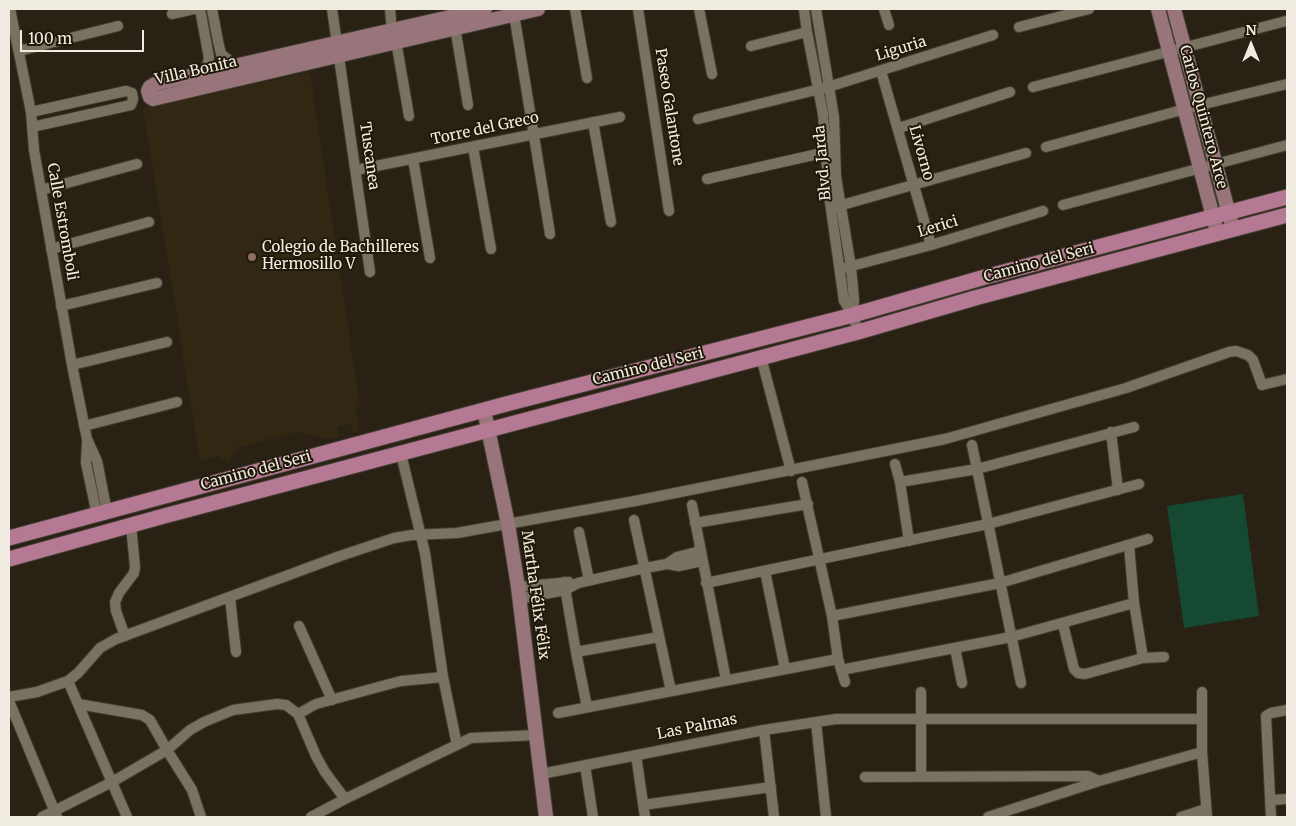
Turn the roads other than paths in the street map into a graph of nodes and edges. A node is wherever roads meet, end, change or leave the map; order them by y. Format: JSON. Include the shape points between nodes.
{"nodes":[{"id":1,"x":10,"y":9,"type":"edge"},
{"id":2,"x":194,"y":9,"type":"edge"},
{"id":3,"x":200,"y":9,"type":"edge"},
{"id":4,"x":212,"y":9,"type":"edge"},
{"id":5,"x":332,"y":9,"type":"edge"},
{"id":6,"x":390,"y":9,"type":"edge"},
{"id":7,"x":485,"y":9,"type":"edge"},
{"id":8,"x":538,"y":9,"type":"edge"},
{"id":9,"x":575,"y":9,"type":"edge"},
{"id":10,"x":638,"y":9,"type":"edge"},
{"id":11,"x":699,"y":9,"type":"edge"},
{"id":12,"x":804,"y":9,"type":"edge"},
{"id":13,"x":816,"y":9,"type":"edge"},
{"id":14,"x":884,"y":9,"type":"edge"},
{"id":15,"x":1089,"y":9,"type":"edge"},
{"id":16,"x":1158,"y":9,"type":"edge"},
{"id":17,"x":1174,"y":9,"type":"edge"},
{"id":18,"x":172,"y":14,"type":"dead end"},
{"id":19,"x":514,"y":14,"type":"junction"},
{"id":20,"x":452,"y":17,"type":"edge"},
{"id":21,"x":1286,"y":21,"type":"edge"},
{"id":22,"x":214,"y":22,"type":"junction"},
{"id":23,"x":202,"y":24,"type":"junction"},
{"id":24,"x":889,"y":25,"type":"dead end"},
{"id":25,"x":118,"y":26,"type":"dead end"},
{"id":26,"x":1019,"y":27,"type":"dead end"},
{"id":27,"x":806,"y":32,"type":"junction"},
{"id":28,"x":993,"y":35,"type":"dead end"},
{"id":29,"x":394,"y":36,"type":"junction"},
{"id":30,"x":218,"y":41,"type":"junction"},
{"id":31,"x":206,"y":44,"type":"junction"},
{"id":32,"x":751,"y":46,"type":"dead end"},
{"id":33,"x":1184,"y":47,"type":"junction"},
{"id":34,"x":337,"y":50,"type":"junction"},
{"id":35,"x":19,"y":51,"type":"junction"},
{"id":36,"x":1169,"y":51,"type":"junction"},
{"id":37,"x":235,"y":65,"type":"junction"},
{"id":38,"x":881,"y":71,"type":"junction"},
{"id":39,"x":205,"y":73,"type":"junction"},
{"id":40,"x":712,"y":74,"type":"dead end"},
{"id":41,"x":587,"y":78,"type":"dead end"},
{"id":42,"x":1287,"y":84,"type":"edge"},
{"id":43,"x":1033,"y":87,"type":"dead end"},
{"id":44,"x":822,"y":88,"type":"junction"},
{"id":45,"x":1010,"y":92,"type":"dead end"},
{"id":46,"x":468,"y":105,"type":"dead end"},
{"id":47,"x":1200,"y":105,"type":"junction"},
{"id":48,"x":1184,"y":110,"type":"junction"},
{"id":49,"x":31,"y":112,"type":"junction"},
{"id":50,"x":409,"y":116,"type":"dead end"},
{"id":51,"x":620,"y":117,"type":"dead end"},
{"id":52,"x":698,"y":119,"type":"dead end"},
{"id":53,"x":593,"y":122,"type":"junction"},
{"id":54,"x":32,"y":127,"type":"junction"},
{"id":55,"x":899,"y":128,"type":"junction"},
{"id":56,"x":535,"y":134,"type":"junction"},
{"id":57,"x":1287,"y":145,"type":"edge"},
{"id":58,"x":473,"y":147,"type":"junction"},
{"id":59,"x":1046,"y":147,"type":"dead end"},
{"id":60,"x":830,"y":151,"type":"junction"},
{"id":61,"x":1026,"y":153,"type":"dead end"},
{"id":62,"x":413,"y":158,"type":"junction"},
{"id":63,"x":137,"y":164,"type":"dead end"},
{"id":64,"x":1216,"y":165,"type":"junction"},
{"id":65,"x":1200,"y":168,"type":"junction"},
{"id":66,"x":356,"y":170,"type":"junction"},
{"id":67,"x":706,"y":179,"type":"dead end"},
{"id":68,"x":914,"y":185,"type":"junction"},
{"id":69,"x":41,"y":190,"type":"junction"},
{"id":70,"x":1287,"y":197,"type":"edge"},
{"id":71,"x":1063,"y":205,"type":"dead end"},
{"id":72,"x":836,"y":207,"type":"junction"},
{"id":73,"x":670,"y":211,"type":"dead end"},
{"id":74,"x":1043,"y":211,"type":"dead end"},
{"id":75,"x":1229,"y":213,"type":"junction"},
{"id":76,"x":1287,"y":215,"type":"edge"},
{"id":77,"x":1213,"y":217,"type":"junction"},
{"id":78,"x":149,"y":222,"type":"dead end"},
{"id":79,"x":611,"y":222,"type":"dead end"},
{"id":80,"x":1233,"y":229,"type":"junction"},
{"id":81,"x":1217,"y":233,"type":"junction"},
{"id":82,"x":550,"y":234,"type":"dead end"},
{"id":83,"x":931,"y":245,"type":"junction"},
{"id":84,"x":51,"y":249,"type":"junction"},
{"id":85,"x":491,"y":249,"type":"dead end"},
{"id":86,"x":430,"y":258,"type":"dead end"},
{"id":87,"x":846,"y":268,"type":"junction"},
{"id":88,"x":370,"y":272,"type":"dead end"},
{"id":89,"x":985,"y":277,"type":"junction"},
{"id":90,"x":156,"y":282,"type":"dead end"},
{"id":91,"x":975,"y":298,"type":"junction"},
{"id":92,"x":62,"y":306,"type":"junction"},
{"id":93,"x":853,"y":315,"type":"junction"},
{"id":94,"x":858,"y":332,"type":"junction"},
{"id":95,"x":167,"y":342,"type":"dead end"},
{"id":96,"x":761,"y":358,"type":"junction"},
{"id":97,"x":72,"y":365,"type":"junction"},
{"id":98,"x":1287,"y":380,"type":"edge"},
{"id":99,"x":177,"y":402,"type":"dead end"},
{"id":100,"x":484,"y":410,"type":"junction"},
{"id":101,"x":84,"y":426,"type":"junction"},
{"id":102,"x":1134,"y":426,"type":"dead end"},
{"id":103,"x":488,"y":431,"type":"junction"},
{"id":104,"x":1111,"y":432,"type":"junction"},
{"id":105,"x":87,"y":439,"type":"junction"},
{"id":106,"x":972,"y":445,"type":"dead end"},
{"id":107,"x":401,"y":454,"type":"junction"},
{"id":108,"x":97,"y":461,"type":"junction"},
{"id":109,"x":86,"y":463,"type":"junction"},
{"id":110,"x":895,"y":464,"type":"dead end"},
{"id":111,"x":977,"y":469,"type":"junction"},
{"id":112,"x":791,"y":471,"type":"junction"},
{"id":113,"x":802,"y":482,"type":"dead end"},
{"id":114,"x":900,"y":482,"type":"junction"},
{"id":115,"x":1139,"y":484,"type":"dead end"},
{"id":116,"x":1118,"y":490,"type":"junction"},
{"id":117,"x":808,"y":504,"type":"junction"},
{"id":118,"x":692,"y":505,"type":"dead end"},
{"id":119,"x":102,"y":514,"type":"junction"},
{"id":120,"x":634,"y":520,"type":"dead end"},
{"id":121,"x":508,"y":524,"type":"junction"},
{"id":122,"x":695,"y":524,"type":"junction"},
{"id":123,"x":988,"y":524,"type":"junction"},
{"id":124,"x":131,"y":525,"type":"junction"},
{"id":125,"x":579,"y":532,"type":"dead end"},
{"id":126,"x":420,"y":535,"type":"junction"},
{"id":127,"x":9,"y":538,"type":"edge"},
{"id":128,"x":1148,"y":539,"type":"dead end"},
{"id":129,"x":909,"y":541,"type":"junction"},
{"id":130,"x":1129,"y":545,"type":"junction"},
{"id":131,"x":701,"y":556,"type":"junction"},
{"id":132,"x":9,"y":559,"type":"edge"},
{"id":133,"x":820,"y":560,"type":"junction"},
{"id":134,"x":645,"y":568,"type":"junction"},
{"id":135,"x":765,"y":571,"type":"junction"},
{"id":136,"x":589,"y":580,"type":"junction"},
{"id":137,"x":706,"y":583,"type":"junction"},
{"id":138,"x":1000,"y":583,"type":"junction"},
{"id":139,"x":564,"y":586,"type":"junction"},
{"id":140,"x":519,"y":593,"type":"junction"},
{"id":141,"x":230,"y":598,"type":"junction"},
{"id":142,"x":1134,"y":603,"type":"junction"},
{"id":143,"x":832,"y":616,"type":"junction"},
{"id":144,"x":1063,"y":624,"type":"junction"},
{"id":145,"x":299,"y":626,"type":"dead end"},
{"id":146,"x":125,"y":636,"type":"junction"},
{"id":147,"x":659,"y":637,"type":"junction"},
{"id":148,"x":1011,"y":637,"type":"junction"},
{"id":149,"x":955,"y":648,"type":"junction"},
{"id":150,"x":236,"y":652,"type":"dead end"},
{"id":151,"x":576,"y":652,"type":"junction"},
{"id":152,"x":1164,"y":657,"type":"dead end"},
{"id":153,"x":1143,"y":658,"type":"junction"},
{"id":154,"x":838,"y":659,"type":"junction"},
{"id":155,"x":785,"y":669,"type":"junction"},
{"id":156,"x":840,"y":670,"type":"junction"},
{"id":157,"x":443,"y":677,"type":"junction"},
{"id":158,"x":726,"y":680,"type":"junction"},
{"id":159,"x":68,"y":681,"type":"junction"},
{"id":160,"x":845,"y":682,"type":"dead end"},
{"id":161,"x":1021,"y":683,"type":"dead end"},
{"id":162,"x":962,"y":684,"type":"dead end"},
{"id":163,"x":671,"y":691,"type":"junction"},
{"id":164,"x":921,"y":692,"type":"dead end"},
{"id":165,"x":1202,"y":692,"type":"dead end"},
{"id":166,"x":9,"y":697,"type":"edge"},
{"id":167,"x":332,"y":700,"type":"junction"},
{"id":168,"x":9,"y":701,"type":"edge"},
{"id":169,"x":78,"y":704,"type":"junction"},
{"id":170,"x":587,"y":707,"type":"junction"},
{"id":171,"x":1287,"y":710,"type":"edge"},
{"id":172,"x":558,"y":713,"type":"dead end"},
{"id":173,"x":298,"y":714,"type":"junction"},
{"id":174,"x":921,"y":718,"type":"junction"},
{"id":175,"x":1202,"y":719,"type":"junction"},
{"id":176,"x":816,"y":722,"type":"junction"},
{"id":177,"x":764,"y":730,"type":"junction"},
{"id":178,"x":537,"y":735,"type":"junction"},
{"id":179,"x":456,"y":745,"type":"junction"},
{"id":180,"x":167,"y":750,"type":"junction"},
{"id":181,"x":1202,"y":752,"type":"junction"},
{"id":182,"x":636,"y":755,"type":"junction"},
{"id":183,"x":584,"y":765,"type":"junction"},
{"id":184,"x":920,"y":776,"type":"junction"},
{"id":185,"x":865,"y":777,"type":"dead end"},
{"id":186,"x":542,"y":780,"type":"junction"},
{"id":187,"x":1099,"y":781,"type":"junction"},
{"id":188,"x":112,"y":782,"type":"junction"},
{"id":189,"x":771,"y":787,"type":"junction"},
{"id":190,"x":345,"y":799,"type":"junction"},
{"id":191,"x":1287,"y":799,"type":"edge"},
{"id":192,"x":1270,"y":800,"type":"junction"},
{"id":193,"x":643,"y":805,"type":"junction"},
{"id":194,"x":1207,"y":813,"type":"edge"},
{"id":195,"x":56,"y":814,"type":"edge"},
{"id":196,"x":42,"y":817,"type":"edge"},
{"id":197,"x":127,"y":817,"type":"edge"},
{"id":198,"x":201,"y":817,"type":"edge"},
{"id":199,"x":311,"y":817,"type":"edge"},
{"id":200,"x":546,"y":817,"type":"edge"},
{"id":201,"x":553,"y":817,"type":"edge"},
{"id":202,"x":593,"y":817,"type":"edge"},
{"id":203,"x":645,"y":817,"type":"edge"},
{"id":204,"x":774,"y":817,"type":"edge"},
{"id":205,"x":826,"y":817,"type":"edge"},
{"id":206,"x":988,"y":817,"type":"edge"},
{"id":207,"x":1181,"y":817,"type":"edge"},
{"id":208,"x":1271,"y":817,"type":"edge"}],
"edges":[{"from":1,"to":35,"type":"street","name":"Calle Estromboli"},
{"from":2,"to":18,"type":"street"},
{"from":3,"to":23,"type":"street"},
{"from":4,"to":22,"type":"street"},
{"from":5,"to":34,"type":"street","name":"Tuscanea"},
{"from":6,"to":29,"type":"street"},
{"from":7,"to":20,"type":"street","name":"Villa Bonita"},
{"from":8,"to":19,"type":"street","name":"Villa Bonita"},
{"from":9,"to":41,"type":"street"},
{"from":10,"to":73,"type":"street","name":"Paseo Galantone"},
{"from":11,"to":40,"type":"street"},
{"from":12,"to":27,"type":"street","name":"Blvd. Jarda"},
{"from":13,"to":44,"type":"street","name":"Blvd. Jarda"},
{"from":14,"to":24,"type":"street"},
{"from":15,"to":26,"type":"street"},
{"from":16,"to":36,"type":"street","name":"Carlos Quintero Arce"},
{"from":17,"to":33,"type":"street","name":"Carlos Quintero Arce"},
{"from":19,"to":20,"type":"street","name":"Villa Bonita"},
{"from":19,"to":56,"type":"street"},
{"from":20,"to":29,"type":"street","name":"Villa Bonita"},
{"from":20,"to":46,"type":"street"},
{"from":21,"to":33,"type":"street"},
{"from":22,"to":23,"type":"street"},
{"from":22,"to":30,"type":"street"},
{"from":23,"to":31,"type":"street"},
{"from":25,"to":35,"type":"street"},
{"from":27,"to":32,"type":"street"},
{"from":27,"to":44,"type":"street","name":"Blvd. Jarda"},
{"from":28,"to":38,"type":"street","name":"Liguria"},
{"from":29,"to":34,"type":"street","name":"Villa Bonita"},
{"from":29,"to":50,"type":"street"},
{"from":30,"to":31,"type":"street"},
{"from":30,"to":37,"type":"street","via":[[221,54]]},
{"from":31,"to":39,"type":"street","via":[[209,58]]},
{"from":33,"to":36,"type":"street"},
{"from":33,"to":47,"type":"street","name":"Carlos Quintero Arce"},
{"from":34,"to":37,"type":"street","name":"Villa Bonita"},
{"from":34,"to":39,"type":"street","name":"Villa Bonita","via":[[153,99],[150,97],[148,91],[155,84]]},
{"from":34,"to":66,"type":"street","name":"Tuscanea"},
{"from":35,"to":49,"type":"street","name":"Calle Estromboli"},
{"from":36,"to":43,"type":"street"},
{"from":36,"to":48,"type":"street","name":"Carlos Quintero Arce"},
{"from":37,"to":39,"type":"street","name":"Villa Bonita"},
{"from":38,"to":44,"type":"street","name":"Liguria"},
{"from":38,"to":55,"type":"street","name":"Livorno"},
{"from":42,"to":47,"type":"street"},
{"from":44,"to":52,"type":"street","name":"Liguria"},
{"from":44,"to":60,"type":"street","name":"Blvd. Jarda"},
{"from":45,"to":55,"type":"street"},
{"from":47,"to":48,"type":"street"},
{"from":47,"to":64,"type":"street","name":"Carlos Quintero Arce"},
{"from":48,"to":59,"type":"street"},
{"from":48,"to":65,"type":"street","name":"Carlos Quintero Arce"},
{"from":49,"to":54,"type":"street","name":"Calle Estromboli"},
{"from":49,"to":54,"type":"street","via":[[126,91],[132,94],[133,99],[131,105]]},
{"from":51,"to":53,"type":"street","name":"Torre del Greco"},
{"from":53,"to":56,"type":"street","name":"Torre del Greco"},
{"from":53,"to":79,"type":"street"},
{"from":54,"to":69,"type":"street","name":"Calle Estromboli"},
{"from":55,"to":68,"type":"street","name":"Livorno"},
{"from":56,"to":58,"type":"street","name":"Torre del Greco"},
{"from":56,"to":82,"type":"street"},
{"from":57,"to":64,"type":"street"},
{"from":58,"to":62,"type":"street","name":"Torre del Greco"},
{"from":58,"to":85,"type":"street"},
{"from":60,"to":67,"type":"street"},
{"from":60,"to":72,"type":"street","name":"Blvd. Jarda"},
{"from":61,"to":68,"type":"street"},
{"from":62,"to":66,"type":"street","name":"Torre del Greco"},
{"from":62,"to":86,"type":"street"},
{"from":63,"to":69,"type":"street"},
{"from":64,"to":65,"type":"street"},
{"from":64,"to":75,"type":"street","name":"Carlos Quintero Arce"},
{"from":65,"to":71,"type":"street"},
{"from":65,"to":77,"type":"street","name":"Carlos Quintero Arce"},
{"from":66,"to":88,"type":"street","name":"Tuscanea"},
{"from":68,"to":72,"type":"street"},
{"from":68,"to":83,"type":"street","name":"Livorno"},
{"from":69,"to":84,"type":"street","name":"Calle Estromboli"},
{"from":70,"to":75,"type":"main road","name":"Camino del Seri"},
{"from":72,"to":87,"type":"street","name":"Blvd. Jarda"},
{"from":74,"to":83,"type":"street","name":"Lerici"},
{"from":75,"to":77,"type":"main road","name":"Camino del Seri"},
{"from":75,"to":80,"type":"street","name":"Carlos Quintero Arce"},
{"from":76,"to":80,"type":"main road","name":"Camino del Seri"},
{"from":77,"to":81,"type":"street","name":"Carlos Quintero Arce"},
{"from":77,"to":89,"type":"main road","name":"Camino del Seri"},
{"from":78,"to":84,"type":"street"},
{"from":80,"to":81,"type":"main road","name":"Camino del Seri"},
{"from":81,"to":91,"type":"main road","name":"Camino del Seri"},
{"from":83,"to":87,"type":"street","name":"Lerici"},
{"from":84,"to":92,"type":"street","name":"Calle Estromboli"},
{"from":87,"to":93,"type":"street","name":"Blvd. Jarda","via":[[854,300]]},
{"from":89,"to":91,"type":"main road"},
{"from":89,"to":93,"type":"main road","name":"Camino del Seri"},
{"from":90,"to":92,"type":"street"},
{"from":91,"to":94,"type":"main road","name":"Camino del Seri"},
{"from":92,"to":97,"type":"street","name":"Calle Estromboli"},
{"from":93,"to":94,"type":"street","name":"Blvd. Jarda"},
{"from":93,"to":100,"type":"main road","name":"Camino del Seri"},
{"from":94,"to":96,"type":"main road","name":"Camino del Seri"},
{"from":95,"to":97,"type":"street"},
{"from":96,"to":103,"type":"main road","name":"Camino del Seri"},
{"from":96,"to":112,"type":"street"},
{"from":97,"to":101,"type":"street","name":"Calle Estromboli"},
{"from":98,"to":112,"type":"street","via":[[1262,386],[1253,360],[1248,355],[1229,352],[1126,388],[945,439]]},
{"from":99,"to":101,"type":"street"},
{"from":100,"to":103,"type":"street","name":"Martha Félix Félix"},
{"from":100,"to":119,"type":"main road","name":"Camino del Seri"},
{"from":101,"to":105,"type":"street","name":"Calle Estromboli"},
{"from":102,"to":104,"type":"street"},
{"from":103,"to":107,"type":"main road","name":"Camino del Seri"},
{"from":103,"to":121,"type":"street","name":"Martha Félix Félix"},
{"from":104,"to":111,"type":"street"},
{"from":104,"to":116,"type":"street"},
{"from":105,"to":108,"type":"street"},
{"from":105,"to":109,"type":"street"},
{"from":106,"to":111,"type":"street"},
{"from":107,"to":124,"type":"main road","name":"Camino del Seri"},
{"from":107,"to":126,"type":"street"},
{"from":108,"to":109,"type":"street"},
{"from":108,"to":119,"type":"street"},
{"from":109,"to":119,"type":"street"},
{"from":110,"to":114,"type":"street"},
{"from":111,"to":114,"type":"street"},
{"from":111,"to":123,"type":"street"},
{"from":112,"to":121,"type":"street"},
{"from":113,"to":117,"type":"street"},
{"from":114,"to":129,"type":"street"},
{"from":115,"to":116,"type":"street"},
{"from":116,"to":123,"type":"street"},
{"from":117,"to":122,"type":"street"},
{"from":117,"to":133,"type":"street"},
{"from":118,"to":122,"type":"street"},
{"from":119,"to":127,"type":"main road","name":"Camino del Seri"},
{"from":120,"to":134,"type":"street"},
{"from":121,"to":126,"type":"street"},
{"from":121,"to":140,"type":"street","name":"Martha Félix Félix"},
{"from":122,"to":131,"type":"street"},
{"from":123,"to":129,"type":"street"},
{"from":123,"to":138,"type":"street"},
{"from":124,"to":132,"type":"main road","name":"Camino del Seri"},
{"from":124,"to":146,"type":"street","via":[[134,573],[115,602]]},
{"from":125,"to":136,"type":"street"},
{"from":126,"to":141,"type":"street","via":[[380,542]]},
{"from":126,"to":157,"type":"street","via":[[428,568]]},
{"from":128,"to":130,"type":"street"},
{"from":129,"to":133,"type":"street"},
{"from":130,"to":138,"type":"street"},
{"from":130,"to":142,"type":"street"},
{"from":131,"to":134,"type":"street","via":[[680,566],[667,564]]},
{"from":131,"to":137,"type":"street"},
{"from":133,"to":135,"type":"street"},
{"from":133,"to":143,"type":"street"},
{"from":134,"to":136,"type":"street"},
{"from":134,"to":147,"type":"street"},
{"from":135,"to":137,"type":"street"},
{"from":135,"to":155,"type":"street"},
{"from":136,"to":139,"type":"street"},
{"from":137,"to":158,"type":"street"},
{"from":138,"to":143,"type":"street"},
{"from":138,"to":148,"type":"street"},
{"from":139,"to":140,"type":"street"},
{"from":139,"to":151,"type":"street"},
{"from":140,"to":178,"type":"street","name":"Martha Félix Félix"},
{"from":141,"to":146,"type":"street"},
{"from":141,"to":150,"type":"street"},
{"from":142,"to":144,"type":"street"},
{"from":142,"to":153,"type":"street"},
{"from":143,"to":154,"type":"street"},
{"from":144,"to":148,"type":"street"},
{"from":144,"to":153,"type":"street","via":[[1074,669],[1078,673],[1085,674]]},
{"from":145,"to":167,"type":"street"},
{"from":146,"to":159,"type":"street","via":[[108,643]]},
{"from":147,"to":151,"type":"street"},
{"from":147,"to":163,"type":"street"},
{"from":148,"to":149,"type":"street"},
{"from":148,"to":161,"type":"street"},
{"from":149,"to":156,"type":"street"},
{"from":149,"to":162,"type":"street"},
{"from":151,"to":170,"type":"street"},
{"from":152,"to":153,"type":"street"},
{"from":154,"to":155,"type":"street"},
{"from":154,"to":156,"type":"street"},
{"from":155,"to":158,"type":"street"},
{"from":156,"to":160,"type":"street"},
{"from":157,"to":167,"type":"street","via":[[401,681]]},
{"from":157,"to":179,"type":"street"},
{"from":158,"to":163,"type":"street"},
{"from":159,"to":166,"type":"street","via":[[37,692]]},
{"from":159,"to":169,"type":"street"},
{"from":163,"to":170,"type":"street"},
{"from":164,"to":174,"type":"street"},
{"from":165,"to":175,"type":"street"},
{"from":167,"to":173,"type":"street"},
{"from":168,"to":195,"type":"street"},
{"from":169,"to":180,"type":"street","via":[[142,715],[150,720]]},
{"from":169,"to":188,"type":"street"},
{"from":170,"to":172,"type":"street"},
{"from":171,"to":192,"type":"street","via":[[1266,716]]},
{"from":173,"to":180,"type":"street","via":[[286,705],[277,704],[233,710],[190,730]]},
{"from":173,"to":190,"type":"street","via":[[316,756]]},
{"from":174,"to":175,"type":"street","name":"Las Palmas"},
{"from":174,"to":176,"type":"street","name":"Las Palmas"},
{"from":174,"to":184,"type":"street"},
{"from":175,"to":181,"type":"street"},
{"from":176,"to":177,"type":"street","name":"Las Palmas"},
{"from":176,"to":205,"type":"street"},
{"from":177,"to":182,"type":"street","name":"Las Palmas"},
{"from":177,"to":189,"type":"street"},
{"from":178,"to":179,"type":"street","via":[[471,738]]},
{"from":178,"to":186,"type":"street","name":"Martha Félix Félix"},
{"from":179,"to":190,"type":"street"},
{"from":180,"to":188,"type":"street"},
{"from":180,"to":198,"type":"street","via":[[192,790]]},
{"from":181,"to":187,"type":"street"},
{"from":181,"to":194,"type":"street"},
{"from":182,"to":183,"type":"street","name":"Las Palmas"},
{"from":182,"to":193,"type":"street"},
{"from":183,"to":186,"type":"street","name":"Las Palmas"},
{"from":183,"to":202,"type":"street"},
{"from":184,"to":185,"type":"street"},
{"from":184,"to":187,"type":"street","via":[[1088,776]]},
{"from":186,"to":200,"type":"street","name":"Martha Félix Félix"},
{"from":186,"to":201,"type":"street"},
{"from":187,"to":206,"type":"street"},
{"from":188,"to":195,"type":"street"},
{"from":188,"to":197,"type":"street"},
{"from":189,"to":193,"type":"street"},
{"from":189,"to":204,"type":"street"},
{"from":190,"to":199,"type":"street"},
{"from":191,"to":192,"type":"street"},
{"from":192,"to":208,"type":"street"},
{"from":193,"to":203,"type":"street"},
{"from":194,"to":207,"type":"street"},
{"from":195,"to":196,"type":"street"}]}
